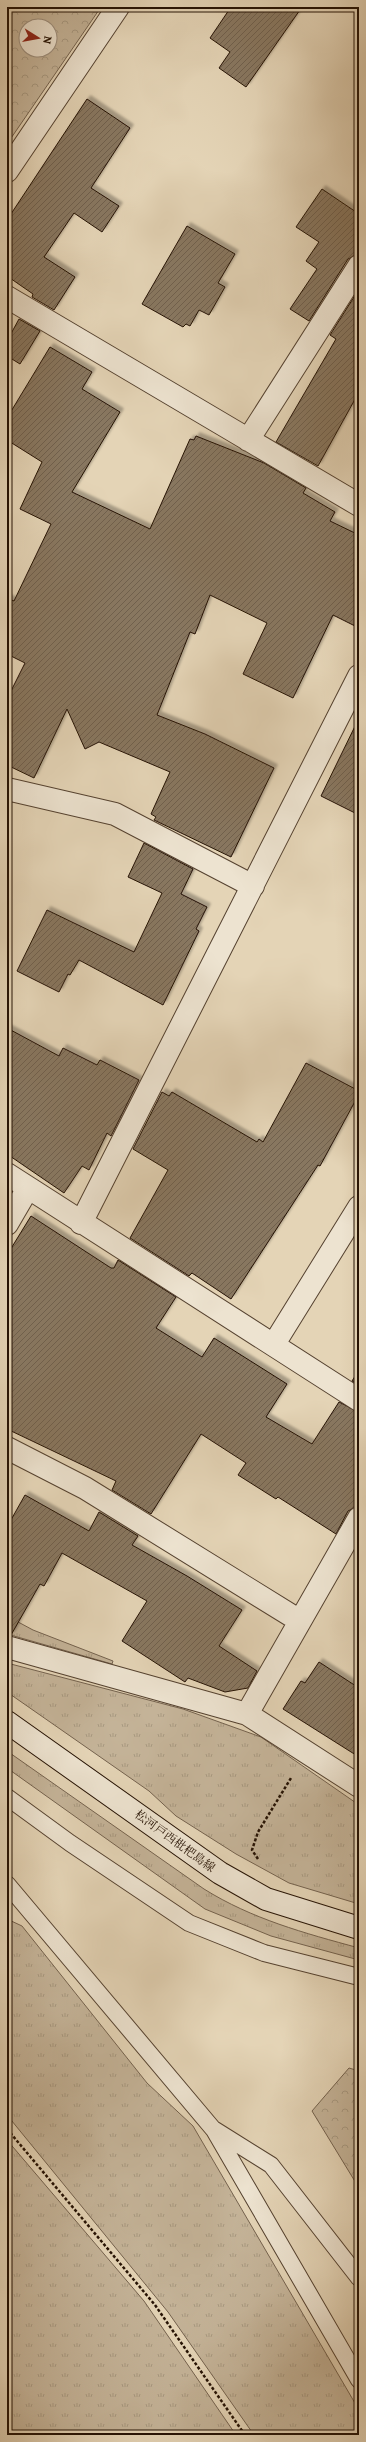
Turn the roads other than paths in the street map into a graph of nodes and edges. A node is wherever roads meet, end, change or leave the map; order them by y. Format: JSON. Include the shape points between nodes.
{"nodes":[{"id":1,"x":118,"y":7,"type":"edge"},
{"id":2,"x":7,"y":171,"type":"edge"},
{"id":3,"x":359,"y":266,"type":"edge"},
{"id":4,"x":7,"y":298,"type":"edge"},
{"id":5,"x":248,"y":440,"type":"junction"},
{"id":6,"x":359,"y":505,"type":"edge"},
{"id":7,"x":359,"y":676,"type":"edge"},
{"id":8,"x":7,"y":789,"type":"edge"},
{"id":9,"x":253,"y":886,"type":"junction"},
{"id":10,"x":7,"y":1174,"type":"edge"},
{"id":11,"x":28,"y":1188,"type":"junction"},
{"id":12,"x":359,"y":1207,"type":"edge"},
{"id":13,"x":81,"y":1223,"type":"junction"},
{"id":14,"x":7,"y":1224,"type":"edge"},
{"id":15,"x":274,"y":1344,"type":"junction"},
{"id":16,"x":359,"y":1400,"type":"edge"},
{"id":17,"x":7,"y":1448,"type":"edge"},
{"id":18,"x":359,"y":1518,"type":"edge"},
{"id":19,"x":300,"y":1621,"type":"junction"},
{"id":20,"x":7,"y":1647,"type":"edge"},
{"id":21,"x":247,"y":1714,"type":"junction"},
{"id":22,"x":7,"y":1722,"type":"edge"},
{"id":23,"x":359,"y":1786,"type":"edge"},
{"id":24,"x":7,"y":1797,"type":"edge"},
{"id":25,"x":7,"y":1884,"type":"edge"},
{"id":26,"x":359,"y":1928,"type":"edge"},
{"id":27,"x":359,"y":1977,"type":"edge"},
{"id":28,"x":214,"y":2130,"type":"junction"},
{"id":29,"x":359,"y":2278,"type":"edge"},
{"id":30,"x":359,"y":2380,"type":"edge"}],
"edges":[{"from":1,"to":2,"type":"street"},
{"from":3,"to":5,"type":"street"},
{"from":4,"to":5,"type":"street"},
{"from":5,"to":6,"type":"street"},
{"from":7,"to":9,"type":"street"},
{"from":8,"to":9,"type":"street","via":[[115,814]]},
{"from":9,"to":13,"type":"street"},
{"from":10,"to":11,"type":"street"},
{"from":11,"to":13,"type":"street"},
{"from":11,"to":14,"type":"street"},
{"from":12,"to":15,"type":"street"},
{"from":13,"to":15,"type":"street"},
{"from":15,"to":16,"type":"street"},
{"from":17,"to":19,"type":"street","via":[[84,1488]]},
{"from":18,"to":19,"type":"street"},
{"from":19,"to":21,"type":"street"},
{"from":20,"to":21,"type":"street"},
{"from":21,"to":23,"type":"street"},
{"from":22,"to":26,"type":"street","name":"松河戸西枇杷島線","via":[[220,1873],[266,1899]]},
{"from":24,"to":27,"type":"lane","via":[[189,1923],[264,1953]]},
{"from":25,"to":28,"type":"lane"},
{"from":28,"to":29,"type":"lane","via":[[271,2164]]},
{"from":28,"to":30,"type":"lane"}]}
